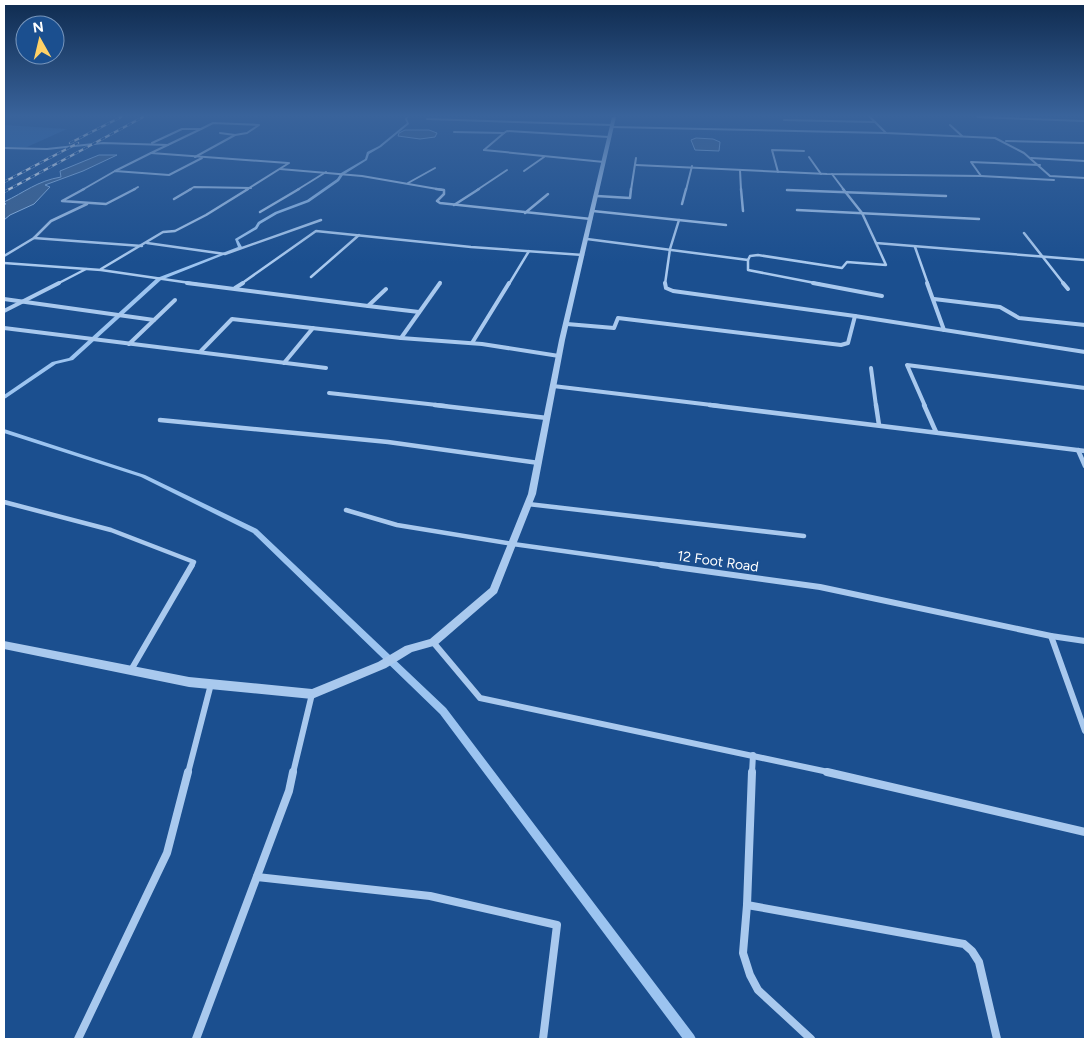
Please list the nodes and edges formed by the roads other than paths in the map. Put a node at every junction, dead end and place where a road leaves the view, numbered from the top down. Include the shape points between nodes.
1 (636, 165) edge
2 (126, 166) edge
3 (186, 166) edge
4 (285, 166) edge
5 (532, 166) edge
6 (603, 166) edge
7 (674, 166) edge
8 (692, 166) junction
9 (776, 166) edge
10 (815, 166) edge
11 (974, 166) edge
12 (1034, 166) edge
13 (1040, 166) joint
14 (435, 168) dead end
15 (280, 169) junction
16 (507, 170) dead end
17 (740, 170) junction
18 (115, 171) junction
19 (326, 172) junction
20 (524, 172) dead end
21 (778, 172) junction
22 (821, 174) junction
23 (832, 174) junction
24 (981, 176) junction
25 (1085, 178) edge
26 (1054, 180) dead end
27 (408, 182) junction
28 (138, 187) dead end
29 (251, 188) junction
30 (787, 190) dead end
31 (845, 192) junction
32 (548, 194) dead end
33 (596, 196) junction
34 (946, 196) dead end
35 (174, 199) dead end
36 (90, 202) junction
37 (682, 204) dead end
38 (454, 205) junction
39 (797, 210) dead end
40 (743, 211) dead end
41 (260, 212) dead end
42 (525, 213) junction
43 (862, 213) junction
44 (592, 215) junction
45 (321, 220) dead end
46 (679, 220) junction
47 (979, 220) dead end
48 (726, 225) dead end
49 (1024, 233) dead end
50 (359, 235) junction
51 (34, 238) junction
52 (587, 239) junction
53 (147, 243) junction
54 (876, 243) junction
55 (142, 246) junction
56 (915, 247) junction
57 (670, 249) junction
58 (529, 251) junction
59 (583, 255) junction
60 (4, 256) edge
61 (1046, 258) junction
62 (748, 260) junction
63 (1085, 260) edge
64 (4, 263) edge
65 (87, 268) junction
66 (101, 270) junction
67 (311, 277) dead end
68 (440, 282) dead end
69 (234, 288) junction
70 (386, 289) dead end
71 (1068, 289) dead end
72 (882, 296) dead end
73 (934, 298) junction
74 (4, 299) edge
75 (176, 300) dead end
76 (21, 302) junction
77 (368, 306) junction
78 (4, 311) edge
79 (419, 312) junction
80 (855, 316) junction
81 (154, 320) junction
82 (567, 324) junction
83 (1085, 325) edge
84 (4, 328) edge
85 (313, 328) junction
86 (944, 330) junction
87 (401, 338) junction
88 (472, 343) junction
89 (129, 344) junction
90 (200, 352) junction
91 (1085, 352) edge
92 (559, 356) junction
93 (284, 363) junction
94 (326, 368) dead end
95 (871, 368) dead end
96 (553, 386) junction
97 (1085, 388) edge
98 (329, 393) dead end
99 (548, 418) junction
100 (160, 420) dead end
101 (879, 424) junction
102 (936, 432) junction
103 (1078, 450) junction
104 (1085, 451) edge
105 (538, 463) junction
106 (1085, 466) edge
107 (4, 502) edge
108 (528, 504) junction
109 (346, 510) dead end
110 (804, 536) dead end
111 (513, 544) junction
112 (1051, 636) junction
113 (1085, 641) edge
114 (433, 642) junction
115 (4, 645) edge
116 (130, 671) junction
117 (211, 684) junction
118 (312, 694) junction
119 (1085, 731) edge
120 (753, 754) junction
121 (1085, 832) edge
122 (257, 877) junction
123 (747, 905) junction
124 (78, 1039) edge
125 (196, 1039) edge
126 (543, 1039) edge
127 (811, 1039) edge
128 (997, 1039) edge

1 - 33 street via 630,198
2 - 18 street
3 - 18 street via 169,174
4 - 15 street
5 - 20 street
6 - 33 street
7 - 8 street
8 - 17 street
8 - 37 street
9 - 21 street
10 - 22 street
11 - 24 street
12 - 13 street
13 - 25 street via 1050,176
14 - 27 street
15 - 19 street
15 - 29 street
16 - 38 street
17 - 21 street
17 - 40 street
18 - 36 street via 62,201
19 - 27 street
19 - 41 street
21 - 22 street
22 - 23 street
23 - 24 street
23 - 31 street
24 - 26 street
27 - 38 street via 444,190 437,202
28 - 36 street via 106,204
29 - 35 street via 194,187
29 - 53 street via 206,215 175,231 163,232
30 - 31 street
31 - 34 street
31 - 43 street
32 - 42 street
33 - 44 street
36 - 51 street via 51,221
38 - 42 street
39 - 43 street
42 - 44 street
43 - 47 street
43 - 54 street
44 - 46 street
44 - 52 street
45 - 53 street via 225,254
46 - 48 street
46 - 57 street
49 - 61 street
50 - 58 street
50 - 67 street
50 - 69 street via 316,231
51 - 55 street
51 - 60 street
52 - 57 street
52 - 59 street
53 - 55 street
54 - 56 street
54 - 62 street via 885,266 846,262 844,268 840,268 758,255 750,256
55 - 66 street
56 - 61 street
56 - 73 street
57 - 62 street
57 - 80 street via 665,284 673,291
58 - 59 street
58 - 88 street
59 - 82 street
61 - 63 street
61 - 71 street
62 - 72 street via 748,270
64 - 65 street
65 - 66 street
65 - 76 street
66 - 69 street
68 - 79 street
69 - 77 street
70 - 77 street
73 - 83 street via 1000,307 1019,318
73 - 86 street
74 - 76 street
75 - 81 street
76 - 78 street
76 - 81 street
77 - 79 street
79 - 87 street
80 - 82 street via 848,343 841,345 618,318 614,328
80 - 86 street
81 - 89 street
82 - 92 street
84 - 89 street
85 - 87 street
85 - 90 street via 232,319
85 - 93 street
86 - 91 street
87 - 88 street
88 - 92 street
89 - 90 street
90 - 93 street
92 - 96 street
93 - 94 street
95 - 101 street
96 - 99 street
96 - 101 street
97 - 102 street via 907,365
98 - 99 street
99 - 105 street
100 - 105 street via 388,442
101 - 102 street
102 - 103 street
103 - 104 street
103 - 106 street
105 - 108 street
107 - 116 street via 111,530 194,562
108 - 110 street
108 - 111 street
109 - 111 street, 12 Foot Road via 397,525
111 - 112 street, 12 Foot Road via 820,587
111 - 114 street via 494,590
112 - 113 street, 12 Foot Road
112 - 119 street
114 - 118 street via 409,649 382,665
114 - 120 street via 480,698
115 - 116 street
116 - 117 street
117 - 118 street
117 - 124 street via 167,853
118 - 122 street via 289,791
120 - 121 street
120 - 123 street
122 - 125 street
122 - 126 street via 430,896 557,925
123 - 127 street via 743,953 750,975 758,990
123 - 128 street via 964,944 979,962

